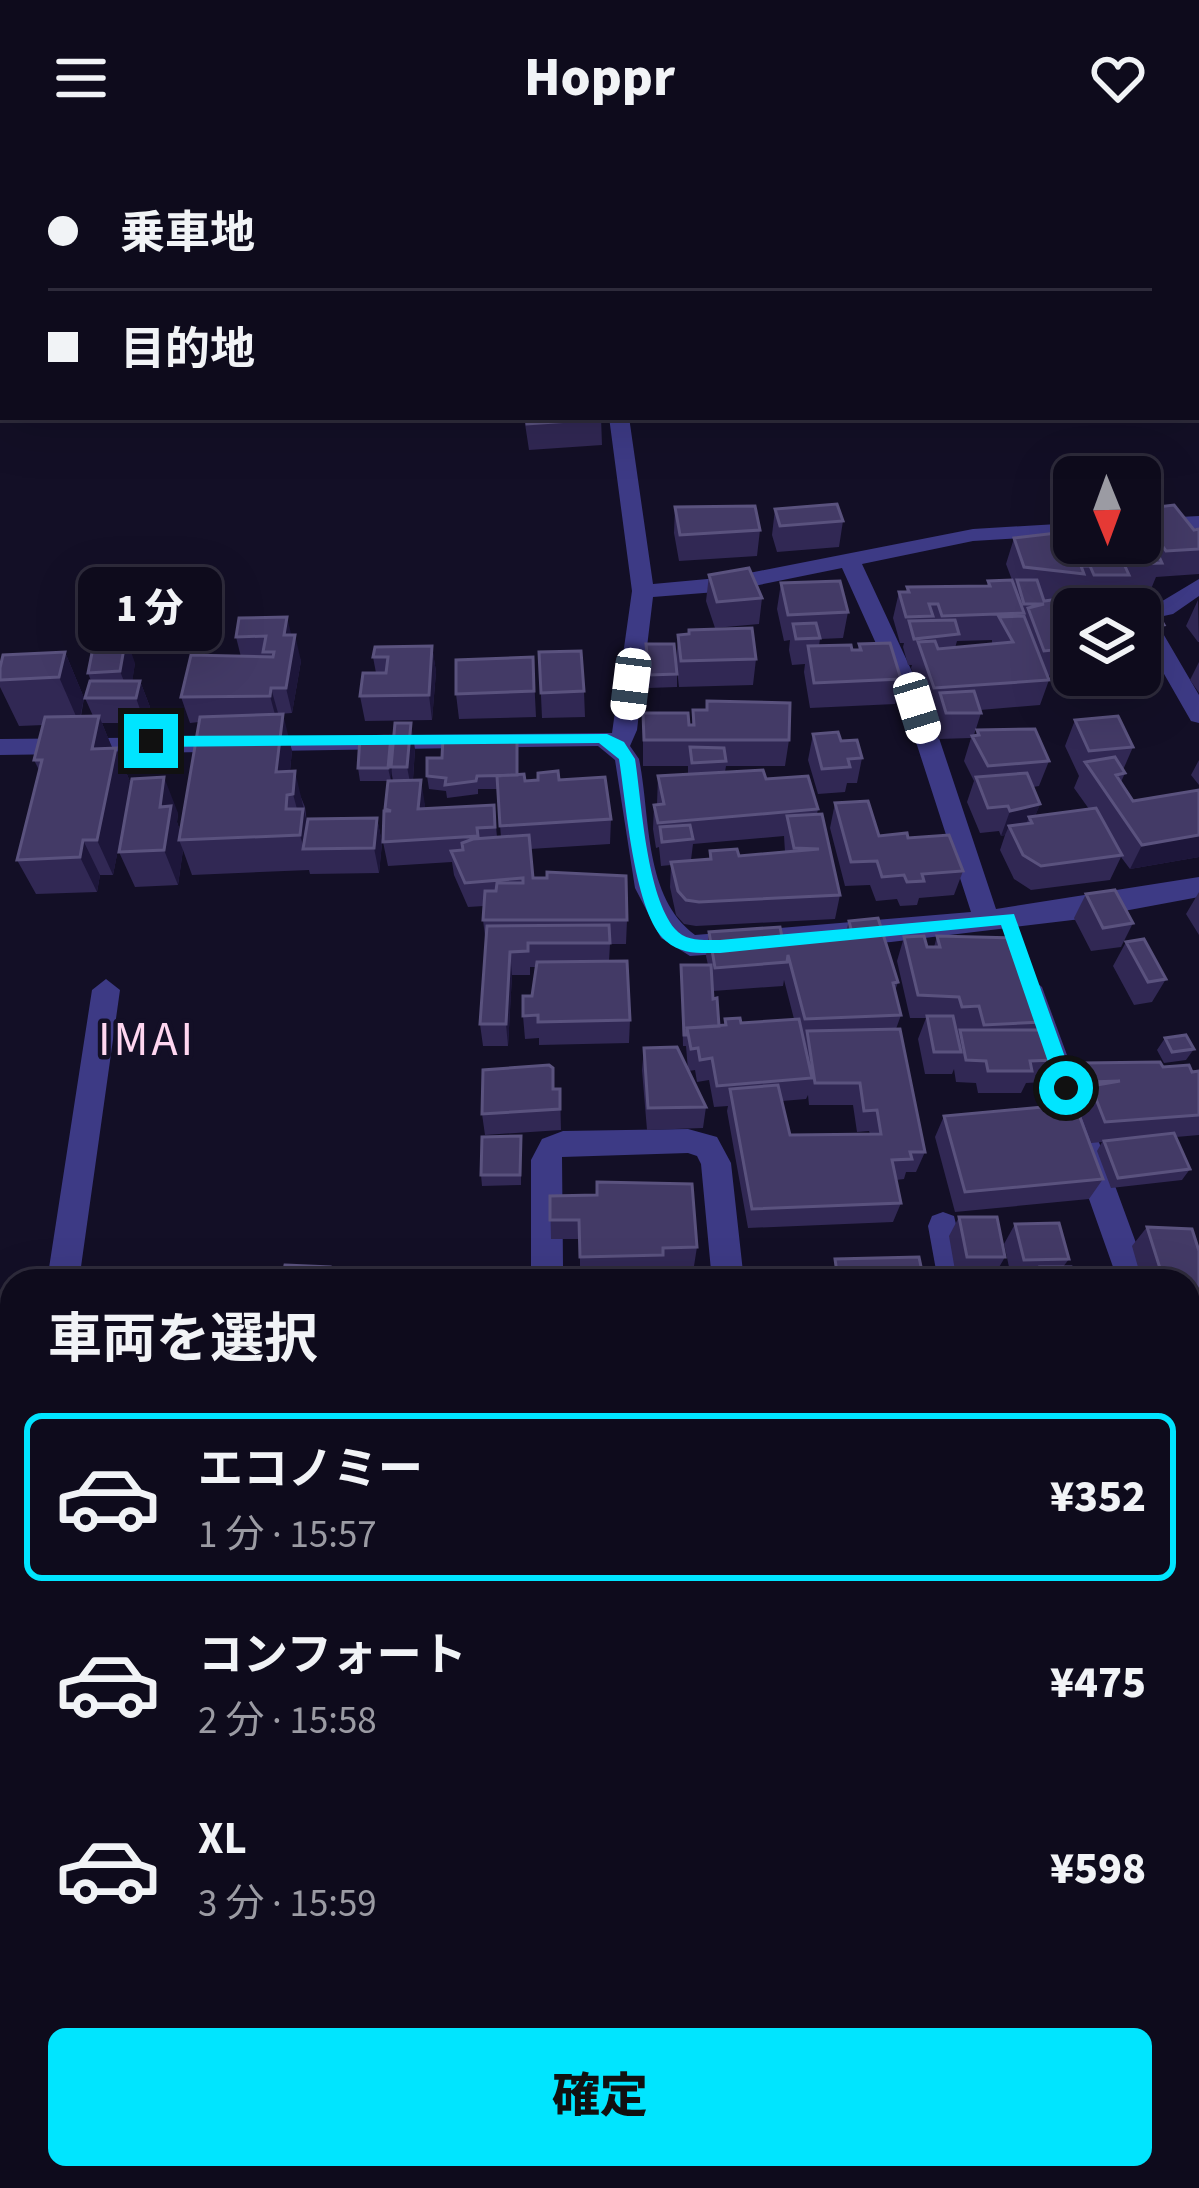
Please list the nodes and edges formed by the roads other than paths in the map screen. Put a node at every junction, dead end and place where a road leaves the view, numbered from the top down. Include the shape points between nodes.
1 (619, 420) edge
2 (1199, 521) edge
3 (1161, 524) edge
4 (1053, 530) edge
5 (849, 559) junction
6 (1199, 586) edge
7 (643, 592) junction
8 (1199, 715) edge
9 (618, 746) junction
10 (0, 747) edge
11 (1199, 887) edge
12 (1007, 933) junction
13 (106, 990) dead end
14 (943, 1226) dead end
15 (547, 1267) dead end
16 (65, 1269) edge
17 (727, 1269) edge
18 (951, 1269) edge
19 (1130, 1269) edge

1 - 7 street
2 - 3 street
4 - 5 street via 974,535
5 - 7 street
5 - 12 street
6 - 8 street via 1165,609 1140,613
7 - 9 street
9 - 10 street via 567,736
9 - 12 street via 633,782 649,893 669,935 689,946
11 - 12 street
12 - 19 street
13 - 16 street
14 - 18 street
15 - 17 street via 552,1148 688,1141 707,1146 716,1162

